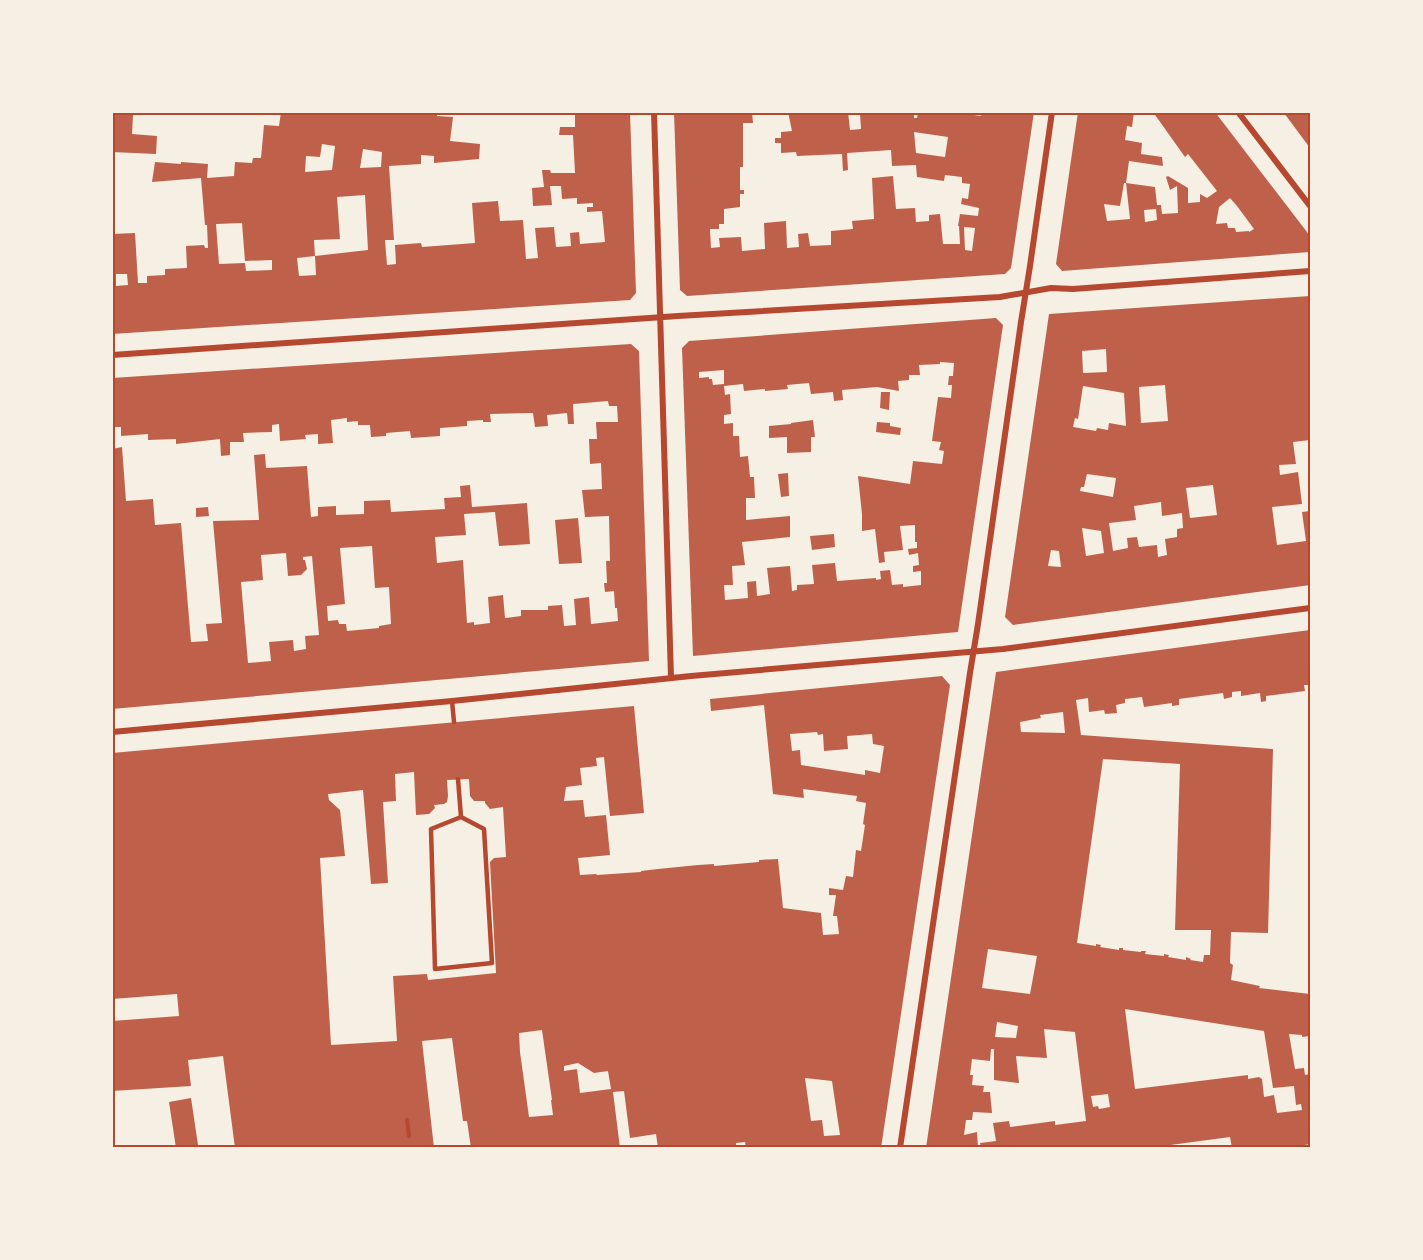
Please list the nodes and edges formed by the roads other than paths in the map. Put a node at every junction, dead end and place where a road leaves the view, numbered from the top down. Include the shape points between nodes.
1 (654, 112) edge
2 (1052, 112) edge
3 (1238, 112) edge
4 (1311, 206) edge
5 (1311, 270) edge
6 (1025, 292) junction
7 (660, 317) junction
8 (112, 355) edge
9 (1311, 608) edge
10 (974, 651) junction
11 (671, 678) junction
12 (452, 701) junction
13 (454, 722) dead end
14 (112, 732) edge
15 (458, 780) dead end
16 (460, 817) junction
17 (900, 1148) edge

1 - 7 street
2 - 6 street
3 - 4 street
5 - 6 street
6 - 7 street via 1000,297
6 - 10 street
7 - 8 street
7 - 11 street
9 - 10 street
10 - 11 street
10 - 17 street
11 - 12 street
12 - 13 lane
12 - 14 street
15 - 16 lane
16 - 16 lane via 431,829 435,969 492,963 484,829

